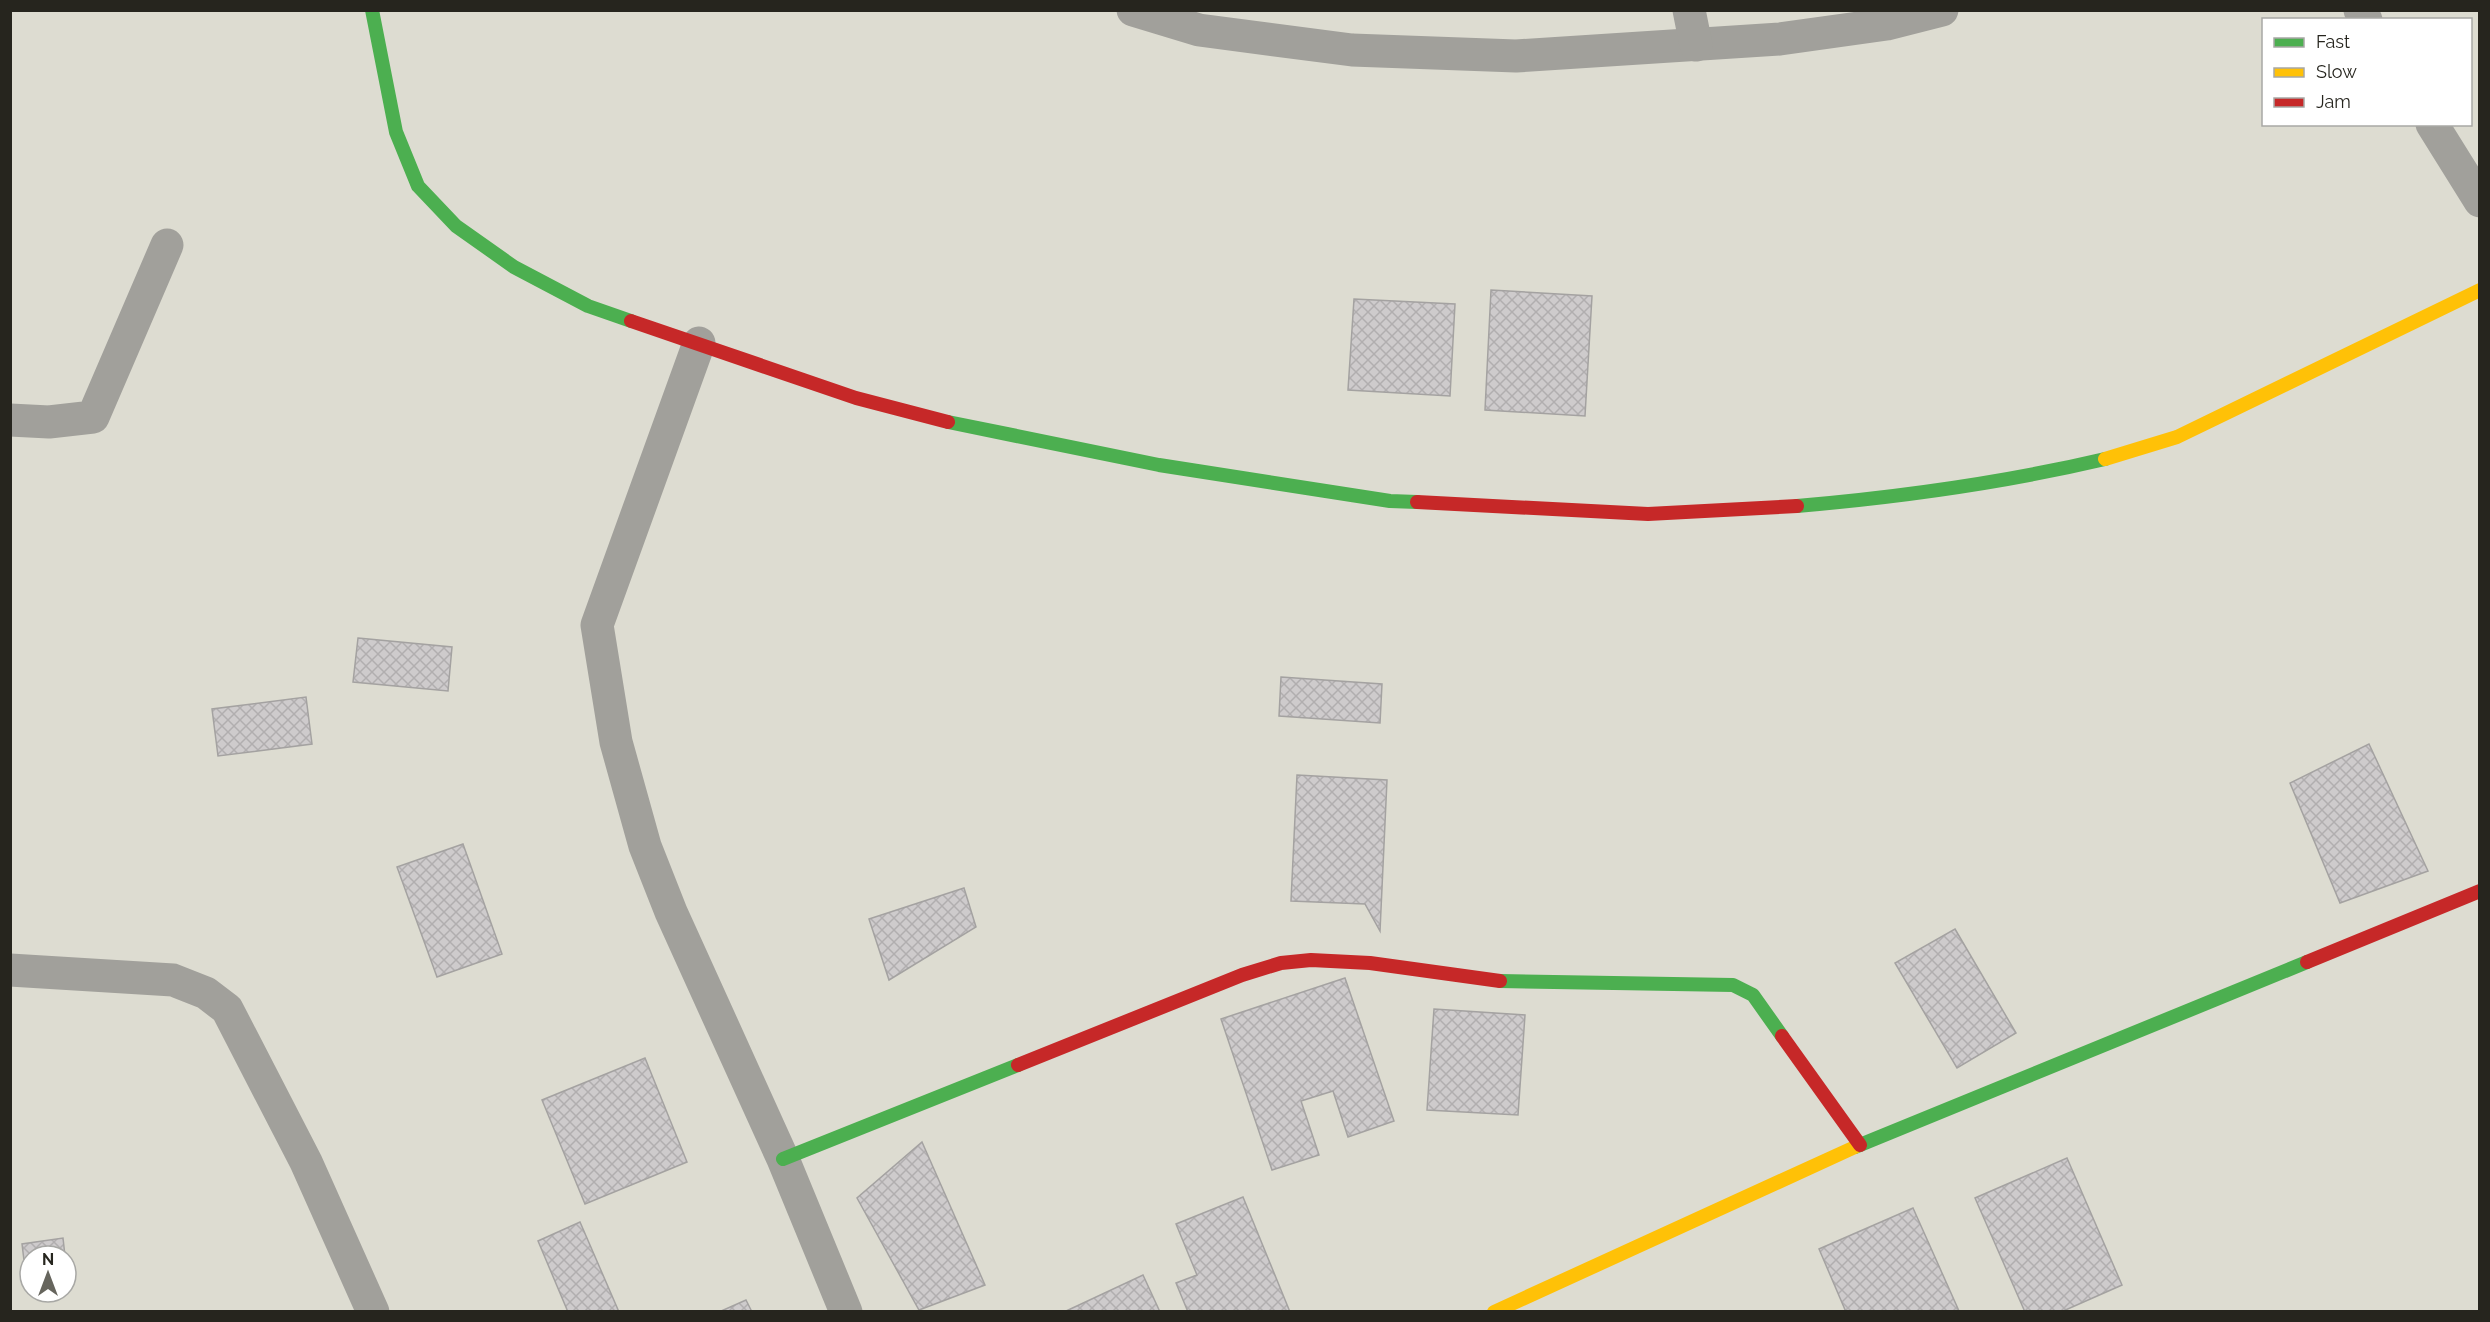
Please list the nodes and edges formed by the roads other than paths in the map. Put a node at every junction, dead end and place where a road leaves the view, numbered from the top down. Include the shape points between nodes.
1 (372, 10) edge
2 (1133, 10) edge
3 (1689, 10) edge
4 (1942, 10) edge
5 (1695, 45) junction
6 (2433, 126) edge
7 (2480, 201) edge
8 (167, 245) dead end
9 (2480, 290) edge
10 (699, 343) junction
11 (10, 420) edge
12 (2480, 891) edge
13 (10, 970) edge
14 (1860, 1144) junction
15 (783, 1159) junction
16 (373, 1311) edge
17 (846, 1311) edge
18 (1494, 1311) edge

1 - 10 street via 396,132 418,186 456,226 514,267 588,306
2 - 5 street via 1199,30 1352,50 1516,56
3 - 5 street
4 - 5 street via 1887,24 1780,39
6 - 7 street
8 - 11 street via 93,417 49,422
9 - 10 street via 2177,437 2112,457 1945,489 1783,507 1648,514 1390,501 1159,465 925,417 856,398
10 - 15 street via 597,625 616,741 645,846
12 - 14 street
13 - 16 street via 173,980 206,993 226,1009 306,1162
14 - 15 street via 1753,995 1733,985 1524,983 1473,980 1350,962 1304,962 1279,964 1242,975
14 - 18 street
15 - 17 street

